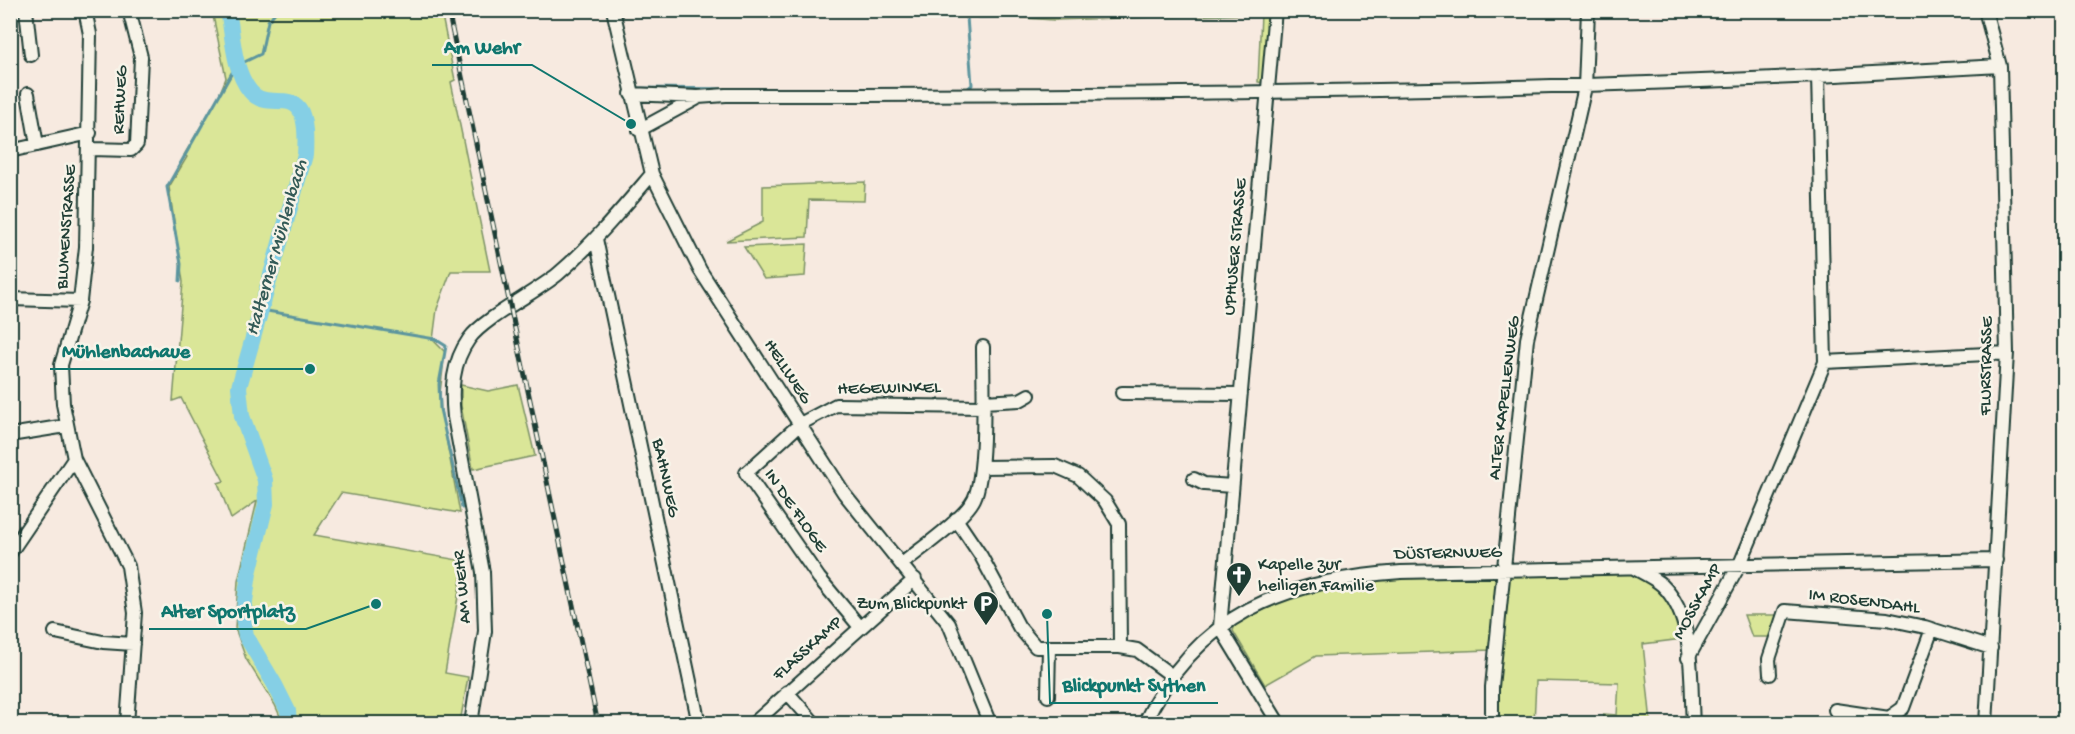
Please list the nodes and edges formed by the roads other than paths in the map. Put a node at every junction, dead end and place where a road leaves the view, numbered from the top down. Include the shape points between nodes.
1 (26, 10) edge
2 (85, 10) edge
3 (129, 10) edge
4 (613, 10) edge
5 (1275, 10) edge
6 (1588, 10) edge
7 (1984, 10) edge
8 (31, 55) dead end
9 (2000, 66) junction
10 (1818, 76) junction
11 (1585, 87) junction
12 (1268, 90) junction
13 (28, 93) dead end
14 (632, 94) junction
15 (698, 97) junction
16 (639, 130) junction
17 (90, 133) junction
18 (37, 146) junction
19 (90, 150) junction
20 (10, 151) edge
21 (652, 174) junction
22 (596, 239) junction
23 (10, 299) edge
24 (80, 301) junction
25 (983, 347) dead end
26 (2007, 353) junction
27 (1825, 362) junction
28 (1122, 393) dead end
29 (1241, 394) junction
30 (1029, 395) dead end
31 (983, 405) junction
32 (800, 424) junction
33 (66, 426) junction
34 (10, 435) edge
35 (74, 459) junction
36 (981, 467) junction
37 (1194, 479) dead end
38 (1232, 486) junction
39 (956, 519) junction
40 (10, 553) edge
41 (1996, 560) junction
42 (902, 564) junction
43 (1740, 564) junction
44 (1632, 567) junction
45 (1504, 571) junction
46 (915, 579) junction
47 (860, 627) junction
48 (1220, 627) junction
49 (1932, 629) junction
50 (55, 632) dead end
51 (133, 644) junction
52 (1049, 647) junction
53 (1120, 647) junction
54 (1991, 648) junction
55 (1688, 658) junction
56 (1770, 674) dead end
57 (1171, 675) junction
58 (787, 692) junction
59 (1048, 696) dead end
60 (1835, 710) dead end
61 (127, 723) edge
62 (471, 723) edge
63 (699, 723) edge
64 (753, 723) edge
65 (815, 723) edge
66 (990, 723) edge
67 (1144, 723) edge
68 (1279, 723) edge
69 (1492, 723) edge
70 (1693, 723) edge
71 (1986, 723) edge

1 - 8 street
2 - 17 street, BLUMENSTRASSE via 90,34
3 - 19 street, REHWEG via 141,57 137,144 130,150
4 - 14 street, HELLWEG
5 - 12 street, UPHUSER STRASSE
6 - 11 street, ALTER KAPELLENWEG
7 - 9 street, FLURSTRASSE
9 - 10 street
9 - 26 street, FLURSTRASSE
10 - 11 street
10 - 27 street
11 - 12 street
11 - 45 street, ALTER KAPELLENWEG via 1527,339
12 - 15 street
12 - 29 street, UPHUSER STRASSE
13 - 18 street
14 - 15 street
14 - 16 street, HELLWEG
15 - 16 street
16 - 21 street, HELLWEG
17 - 18 street
17 - 19 street, BLUMENSTRASSE
18 - 20 street
19 - 24 street, BLUMENSTRASSE
21 - 22 street, AM WEHR
21 - 32 street, HELLWEG via 700,270
22 - 62 street, AM WEHR via 556,275 480,327 469,339 455,368 453,417 483,572 485,631
22 - 63 street, BAHNWEG
23 - 24 street
24 - 33 street, BLUMENSTRASSE via 62,365
25 - 31 street
26 - 27 street
26 - 41 street, FLURSTRASSE
27 - 43 street, MOSSKAMP
28 - 29 street
29 - 38 street, UPHUSER STRASSE
30 - 31 street, HEGEWINKEL
31 - 32 street, HEGEWINKEL via 836,405
31 - 36 street
32 - 42 street, HELLWEG via 844,493
32 - 47 street, IN DE FLOGE via 746,473 819,578
33 - 34 street
33 - 35 street, BLUMENSTRASSE
35 - 40 street
35 - 51 street, BLUMENSTRASSE via 128,566 135,613
36 - 39 street via 974,499
36 - 53 street via 1055,466 1078,476 1105,501 1119,524
37 - 38 street via 1204,484
38 - 48 street, UPHUSER STRASSE
39 - 42 street
39 - 52 street via 1019,627 1036,647
41 - 43 street, DÜSTERNWEG
41 - 54 street, FLURSTRASSE
42 - 46 street, HELLWEG
43 - 44 street, DÜSTERNWEG
43 - 55 street, MOSSKAMP
44 - 45 street, DÜSTERNWEG
44 - 55 street, MOSSKAMP via 1662,585 1671,599 1682,619
45 - 48 street, DÜSTERNWEG via 1401,572 1324,580 1274,596
45 - 69 street, ALTER KAPELLENWEG
46 - 47 street, FLASSKAMP
46 - 66 street, HELLWEG via 949,624
47 - 58 street, FLASSKAMP
48 - 57 street, DÜSTERNWEG
48 - 68 street
49 - 54 street, IM ROSENDAHL
49 - 56 street, IM ROSENDAHL via 1873,618 1785,611 1769,659
49 - 60 street, IM ROSENDAHL via 1903,708 1889,718
50 - 51 street
51 - 61 street, BLUMENSTRASSE
52 - 53 street
52 - 59 street
53 - 57 street via 1137,650
54 - 71 street, FLURSTRASSE
55 - 70 street, MOSSKAMP
57 - 67 street, DÜSTERNWEG
58 - 64 street, FLASSKAMP
58 - 65 street

